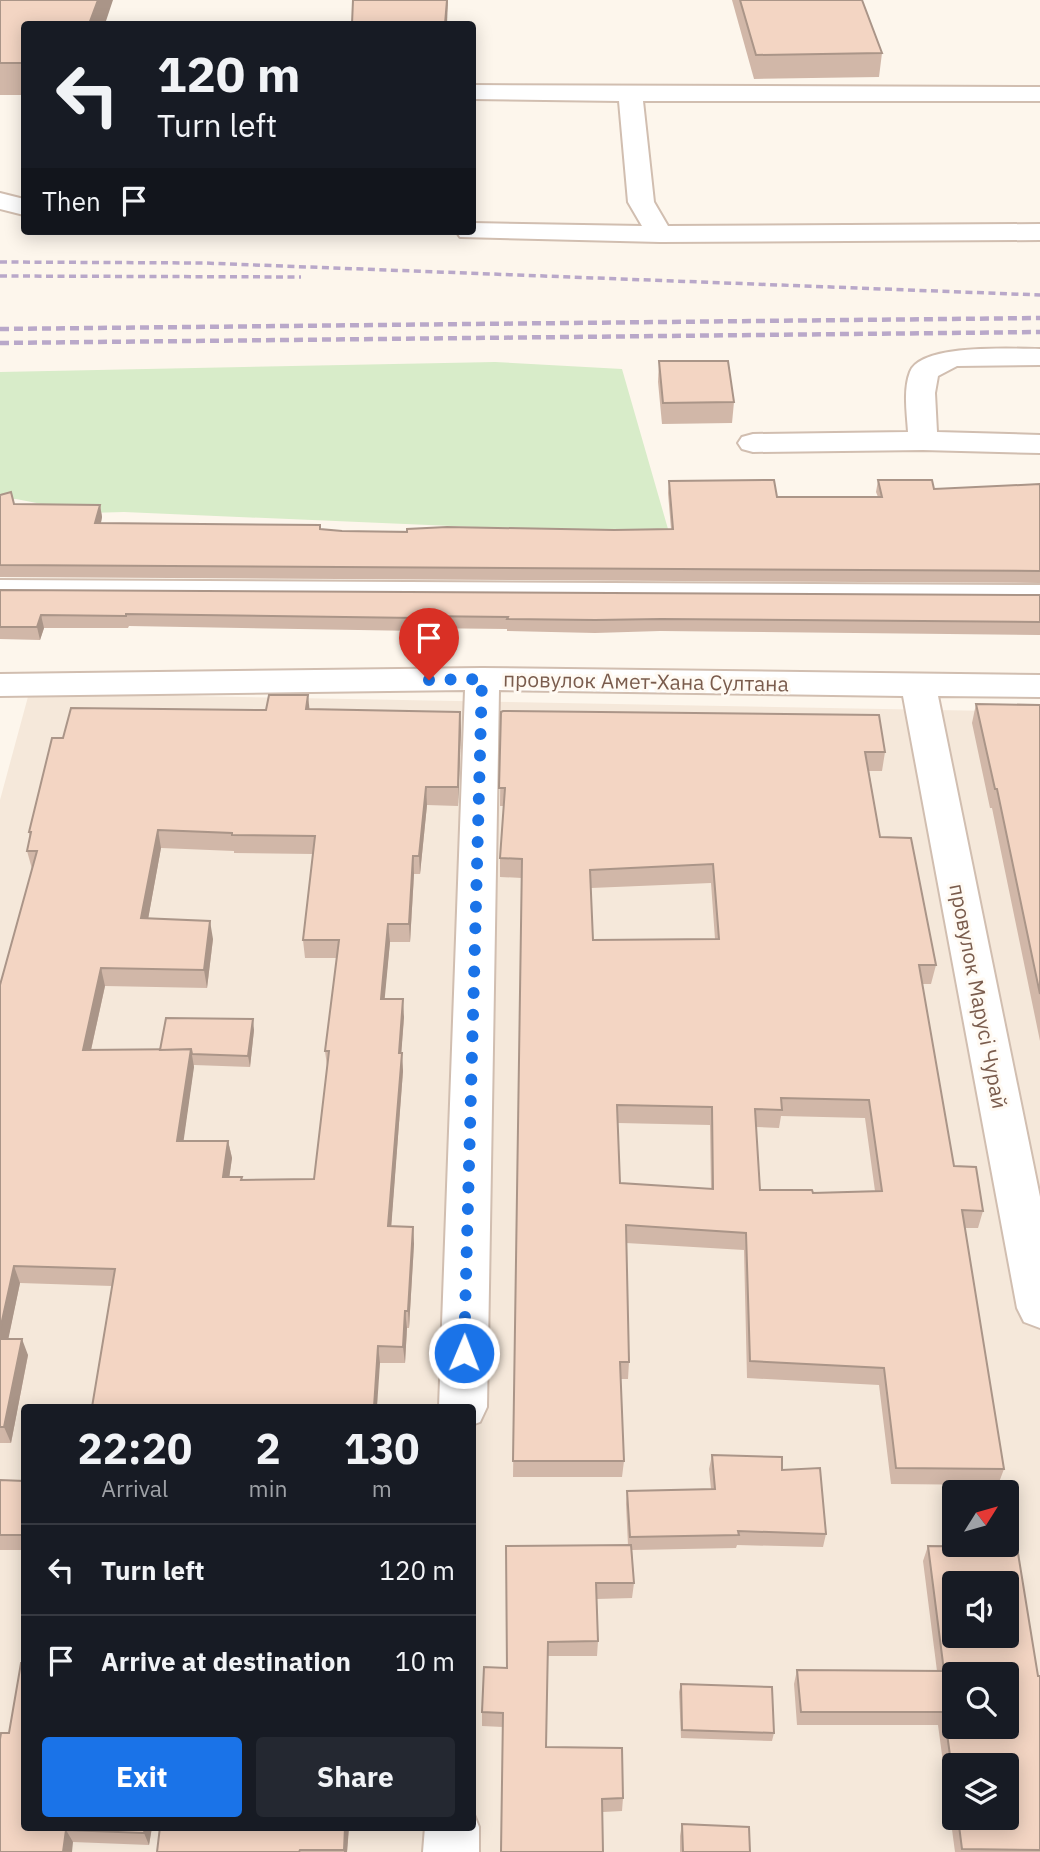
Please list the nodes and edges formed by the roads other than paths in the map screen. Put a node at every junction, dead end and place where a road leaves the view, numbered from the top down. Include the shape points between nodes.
1 (476, 92) edge
2 (630, 94) junction
3 (1040, 94) edge
4 (0, 201) edge
5 (21, 206) edge
6 (476, 231) edge
7 (1040, 232) edge
8 (660, 234) junction
9 (1040, 357) edge
10 (923, 441) junction
11 (753, 443) dead end
12 (1040, 444) edge
13 (0, 590) edge
14 (1040, 595) edge
15 (482, 679) junction
16 (918, 684) junction
17 (0, 685) edge
18 (1040, 686) edge
19 (1040, 1308) edge
20 (463, 1404) edge
21 (452, 1831) edge
22 (451, 1852) edge

1 - 2 street
2 - 3 street
2 - 8 street via 641,202
4 - 5 street
6 - 8 street
7 - 8 street
9 - 10 street via 953,358 924,372
10 - 11 street
10 - 12 street
13 - 14 street
15 - 16 street, провулок Амет-Хана Султана
15 - 17 street, провулок Амет-Хана Султана
15 - 20 street
16 - 18 street, провулок Амет-Хана Султана
16 - 19 street, провулок Марусі Чурай
21 - 22 street

